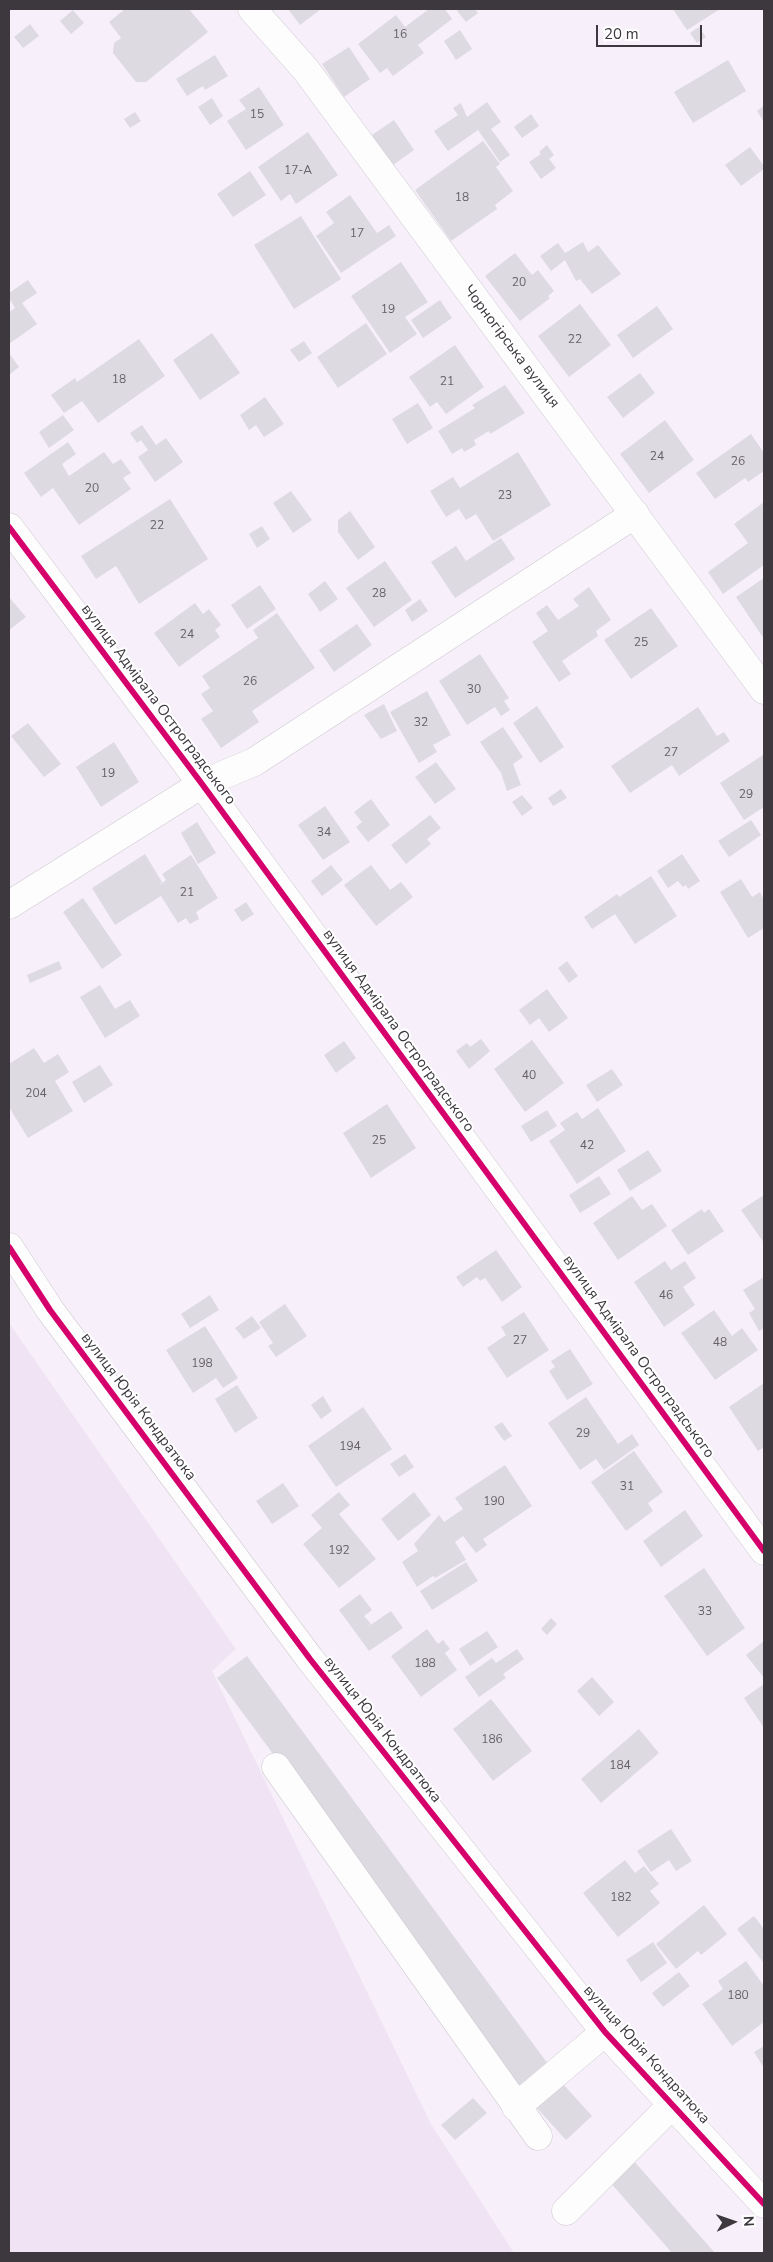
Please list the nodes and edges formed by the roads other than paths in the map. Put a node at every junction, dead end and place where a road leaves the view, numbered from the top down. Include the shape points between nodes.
1 (252, 9) edge
2 (635, 514) junction
3 (9, 527) edge
4 (764, 688) edge
5 (202, 784) junction
6 (9, 904) edge
7 (9, 1247) edge
8 (764, 1551) edge
9 (276, 1767) dead end
10 (604, 2032) junction
11 (672, 2105) junction
12 (516, 2107) junction
13 (538, 2136) dead end
14 (764, 2204) edge
15 (566, 2211) dead end

1 - 2 street, Чорногірська вулиця via 306,70
2 - 4 street, Чорногірська вулиця
2 - 5 street via 254,762
3 - 5 street, вулиця Адмірала Остроградського
5 - 6 street
5 - 8 street, вулиця Адмірала Остроградського
7 - 10 street, вулиця Юрія Кондратюка via 50,1310 310,1658
9 - 12 street
10 - 11 street, вулиця Юрія Кондратюка
10 - 12 street
11 - 14 street, вулиця Юрія Кондратюка
11 - 15 street
12 - 13 street

